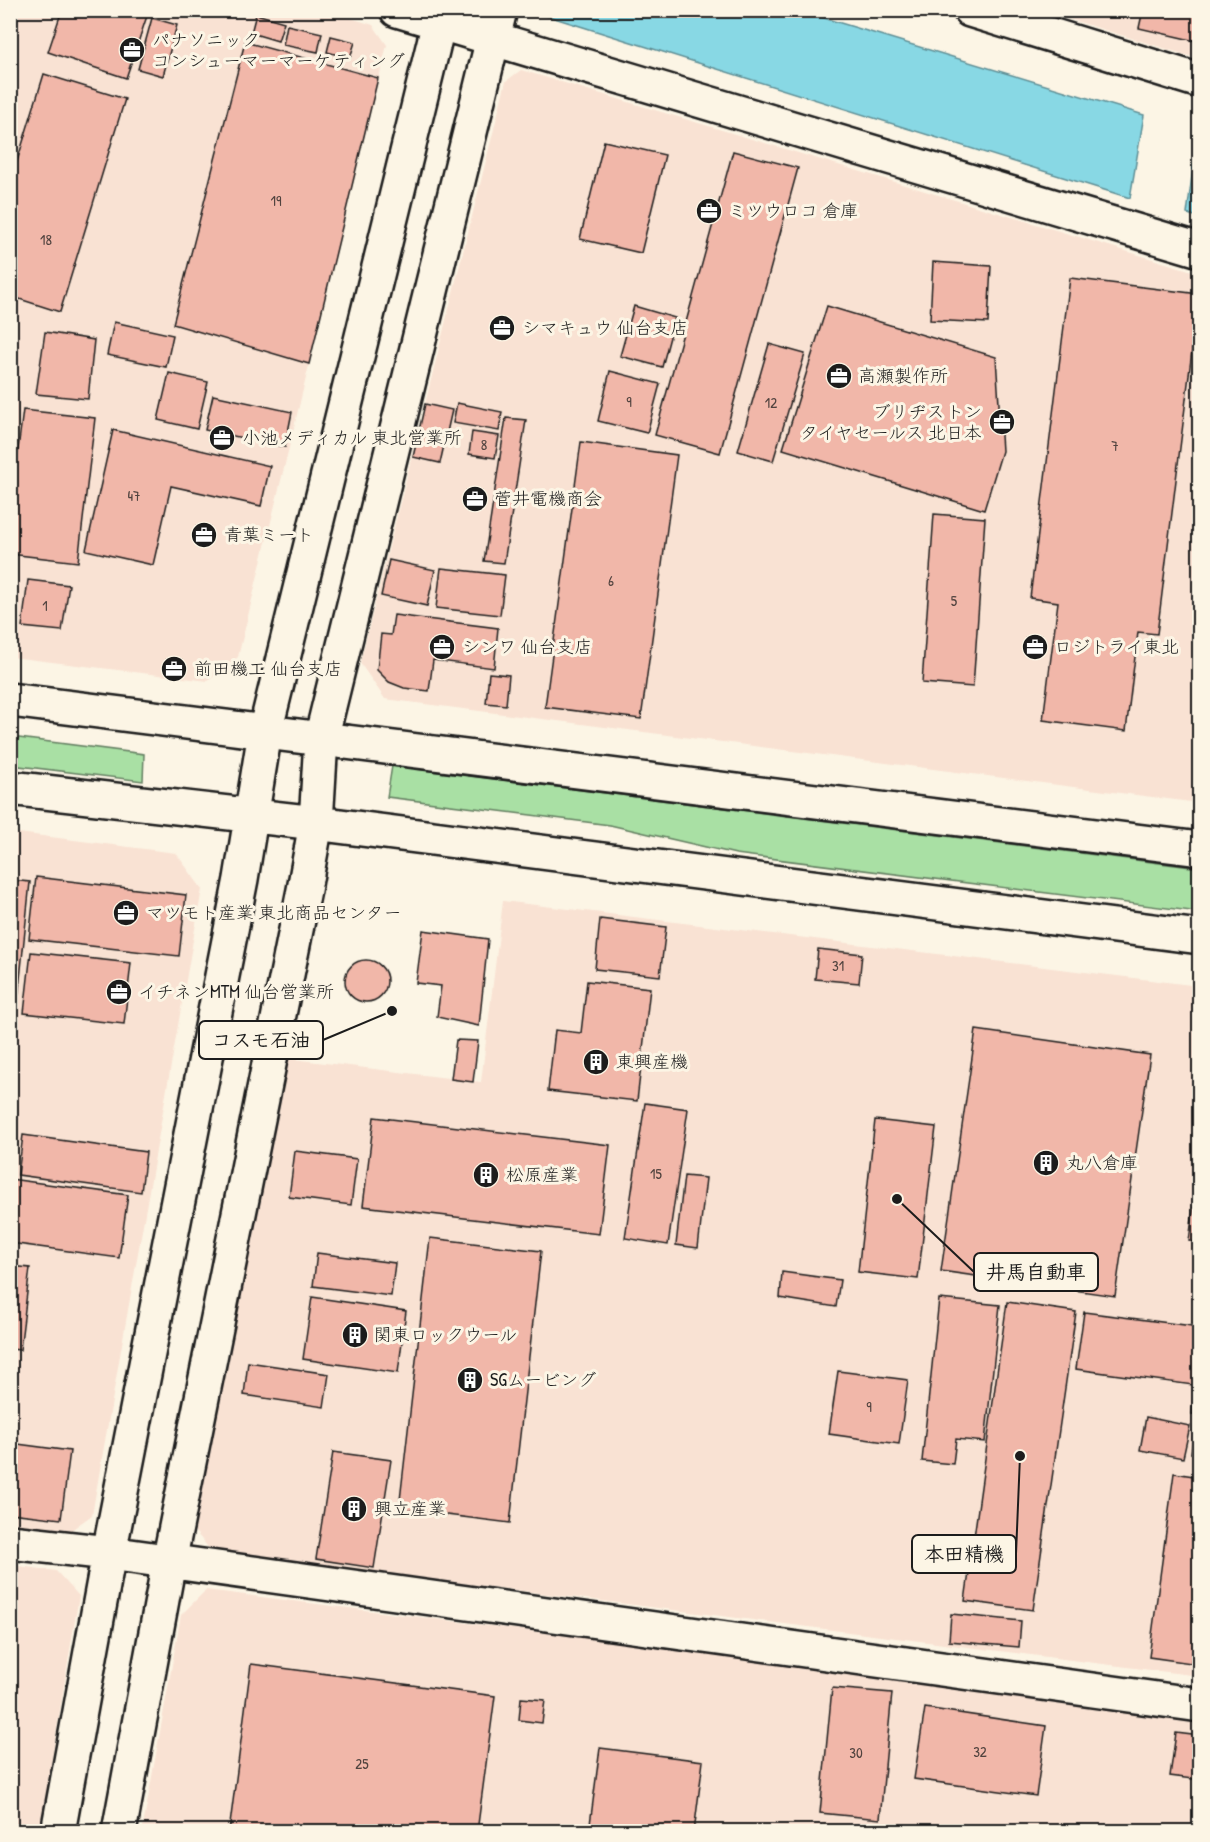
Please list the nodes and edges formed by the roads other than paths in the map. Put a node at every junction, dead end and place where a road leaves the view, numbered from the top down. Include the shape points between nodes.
1 (397, 10) edge
2 (970, 10) edge
3 (441, 17) edge
4 (497, 24) edge
5 (1200, 81) edge
6 (1200, 250) edge
7 (10, 700) edge
8 (265, 732) junction
9 (321, 739) junction
10 (10, 788) edge
11 (252, 816) junction
12 (315, 823) junction
13 (1200, 849) edge
14 (1200, 937) edge
15 (10, 1542) edge
16 (109, 1553) junction
17 (169, 1562) junction
18 (1200, 1705) edge
19 (58, 1832) edge
20 (118, 1832) edge

1 - 3 street
2 - 5 street
3 - 4 street
3 - 8 street
4 - 6 street
4 - 9 street
7 - 8 street
8 - 9 street
8 - 11 street
9 - 12 street
9 - 13 street
10 - 11 street
11 - 12 street
11 - 16 street
12 - 14 street
12 - 17 street
15 - 16 street
16 - 17 street
16 - 19 street
17 - 18 street
17 - 20 street

